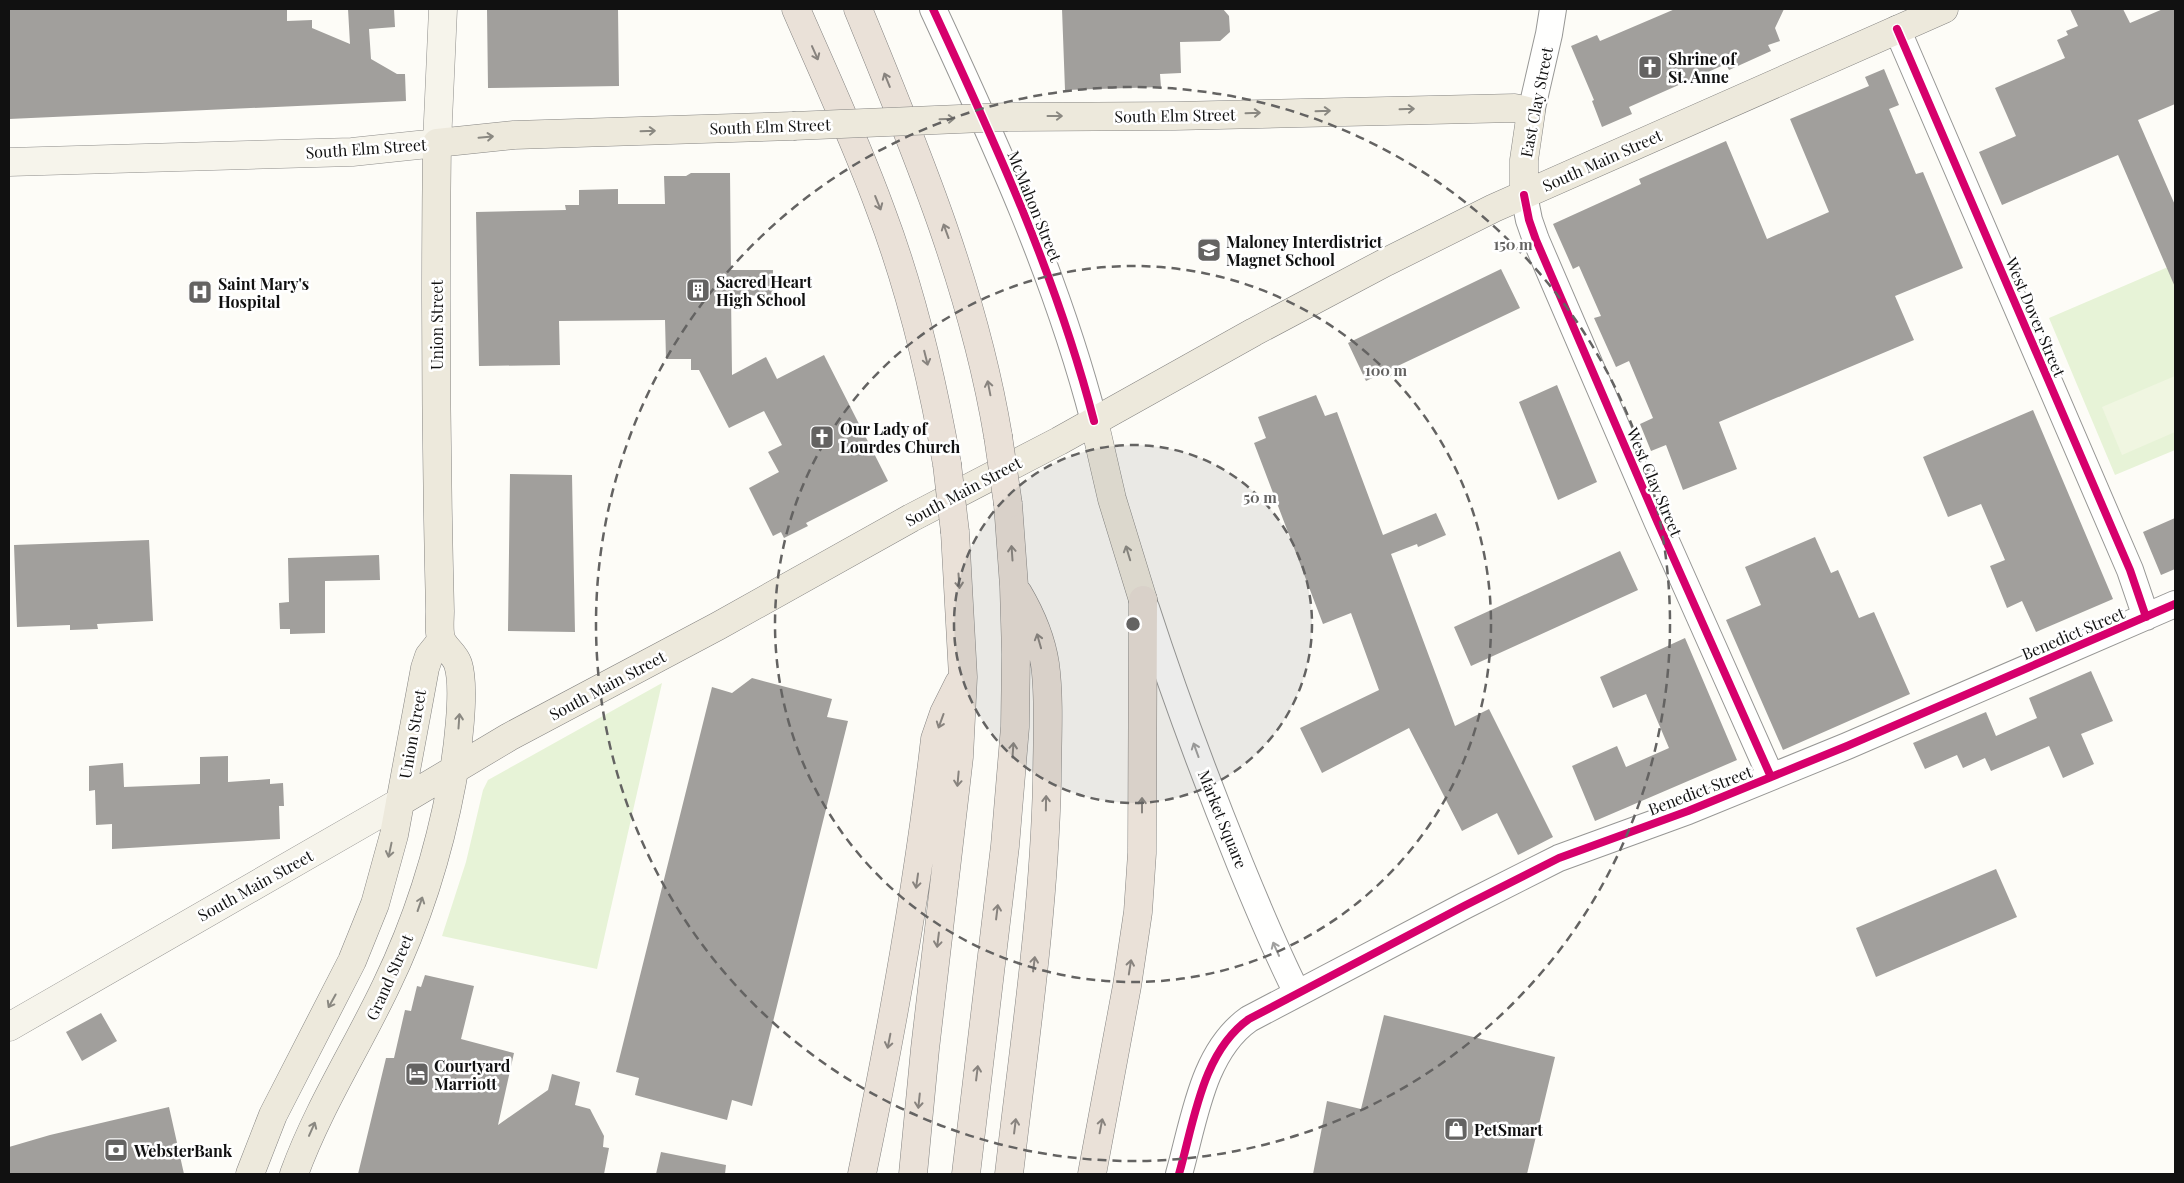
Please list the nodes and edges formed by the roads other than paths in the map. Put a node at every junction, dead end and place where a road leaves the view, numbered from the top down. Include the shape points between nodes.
1 (443, 9) edge
2 (796, 9) edge
3 (858, 9) edge
4 (933, 9) edge
5 (1553, 9) edge
6 (1938, 10) edge
7 (1897, 29) junction
8 (1532, 112) junction
9 (437, 143) junction
10 (9, 162) edge
11 (1524, 195) junction
12 (1094, 421) junction
13 (1014, 586) junction
14 (1143, 600) junction
15 (2175, 604) edge
16 (2146, 617) junction
17 (441, 641) junction
18 (962, 677) junction
19 (454, 769) junction
20 (1771, 777) junction
21 (400, 802) junction
22 (1297, 993) junction
23 (9, 1027) edge
24 (250, 1174) edge
25 (294, 1174) edge
26 (862, 1174) edge
27 (913, 1174) edge
28 (966, 1174) edge
29 (1009, 1174) edge
30 (1092, 1174) edge
31 (1180, 1174) edge

1 - 9 main road, Union Street
2 -> 18 highway, bridge via 867,175 898,258 927,361 956,532
13 -> 3 highway, bridge via 1008,504 983,356 959,271 930,188
4 - 12 street, McMahon Street via 1032,231 1066,326
5 - 8 street, East Clay Street
6 - 7 main road, South Main Street
7 - 11 main road, South Main Street
7 - 16 street, West Dover Street via 2130,570
9 -> 8 main road, South Elm Street, bridge via 514,135 1007,117 1498,107
8 - 11 main road, East Clay Street via 1524,160
9 - 10 main road, South Elm Street via 352,152
9 - 17 main road, Union Street via 436,450
11 - 12 main road, South Main Street via 1368,271
11 - 20 street, West Clay Street via 1540,248
14 -> 12 main road, Market Square via 1112,499
12 - 19 main road, South Main Street
28 -> 13 highway via 1011,780 1016,704
29 -> 13 highway via 1041,899 1047,763 1045,663 1034,624
22 -> 14 street, Market Square via 1274,946 1212,792
30 -> 14 highway via 1128,986 1138,912 1142,853
15 - 16 street, Benedict Street
16 - 20 street, Benedict Street
19 -> 17 main road via 460,673 456,658
17 - 21 main road, Union Street via 429,656 425,668
18 -> 26 highway via 944,712 935,739 913,910
18 -> 27 highway via 957,787 924,1049
19 - 21 main road, South Main Street
25 -> 19 main road, Grand Street via 323,1106 365,1029 404,945 435,851
20 - 22 street, Benedict Street via 1559,858
21 - 23 main road, South Main Street
21 -> 24 main road via 388,863 367,926 349,968 272,1115
22 - 31 street via 1249,1019 1222,1044 1208,1074

